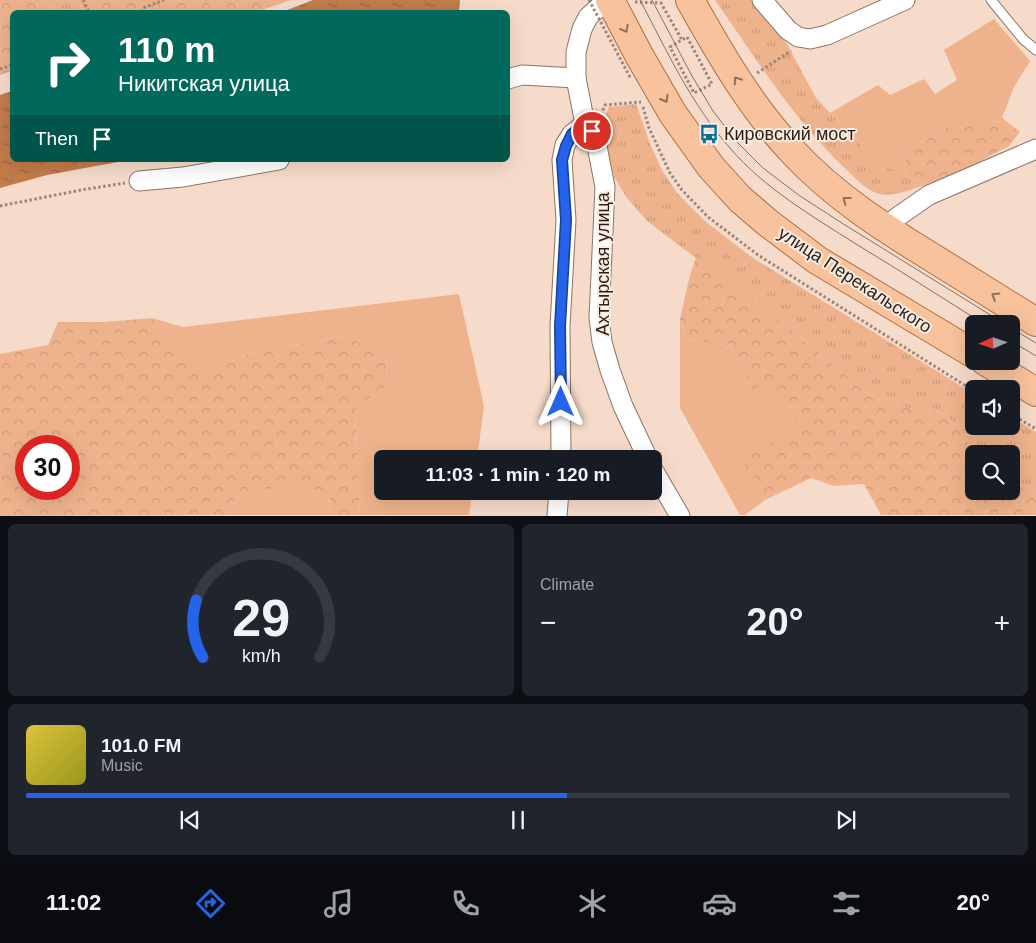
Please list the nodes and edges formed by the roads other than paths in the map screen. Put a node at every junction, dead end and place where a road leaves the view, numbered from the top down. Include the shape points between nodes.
1 (762, 0) edge
2 (906, 0) edge
3 (991, 0) edge
4 (618, 1) edge
5 (696, 10) edge
6 (1036, 50) edge
7 (510, 78) edge
8 (576, 78) junction
9 (592, 124) junction
10 (1036, 149) edge
11 (267, 162) edge
12 (139, 181) road end
13 (885, 229) junction
14 (1036, 322) edge
15 (965, 349) edge
16 (1000, 370) edge
17 (1036, 392) edge
18 (561, 450) edge
19 (644, 450) edge
20 (662, 485) edge
21 (558, 500) edge
22 (557, 516) edge
23 (680, 516) edge

1 - 2 street via 788,30 798,37 810,39 827,35
3 - 6 lane
4 - 8 street, Ахтырская улица via 588,17 576,52
4 -> 15 main road, улица Перекальского via 636,68 674,114 711,167 740,199 818,260
13 -> 5 main road via 841,197 795,155 737,80
7 - 8 street via 522,75
8 - 9 street, Ахтырская улица
9 - 18 street via 572,134 562,160 566,220 560,326
9 - 19 street, Ахтырская улица via 605,187 599,318 602,342 623,406
10 - 13 street via 929,195
11 - 12 street via 183,177
14 -> 13 main road
16 - 17 main road
20 - 23 street
21 - 22 street

